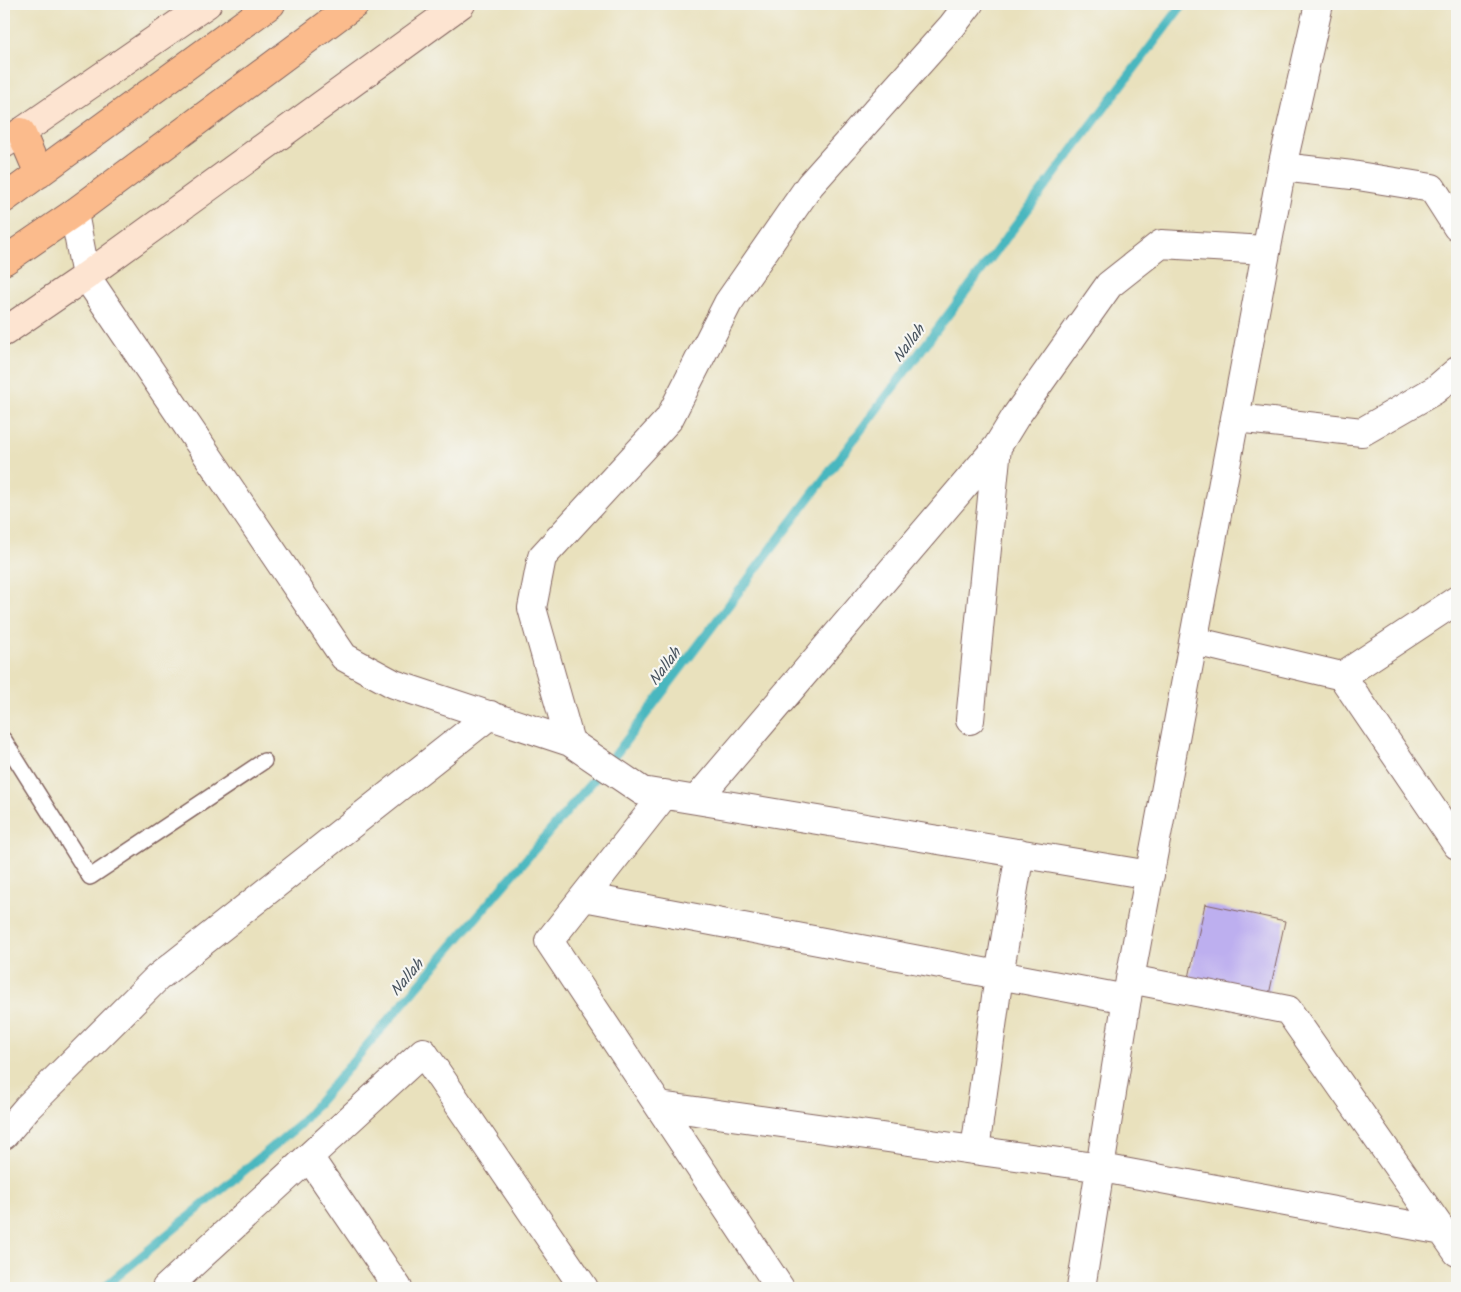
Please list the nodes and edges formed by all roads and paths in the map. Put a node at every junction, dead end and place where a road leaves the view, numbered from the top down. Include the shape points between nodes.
1 (207, 4) edge
2 (355, 4) edge
3 (461, 4) edge
4 (969, 4) edge
5 (1319, 4) edge
6 (267, 6) edge
7 (10, 138) edge
8 (1282, 167) junction
9 (39, 174) junction
10 (4, 199) edge
11 (74, 213) junction
12 (1457, 227) edge
13 (1266, 250) junction
14 (4, 261) edge
15 (86, 276) junction
16 (4, 332) edge
17 (1457, 371) edge
18 (1236, 418) junction
19 (997, 447) junction
20 (1457, 600) edge
21 (1194, 641) junction
22 (1342, 676) junction
23 (490, 715) junction
24 (970, 720) dead end
25 (4, 740) edge
26 (570, 742) junction
27 (264, 761) dead end
28 (654, 792) junction
29 (697, 799) junction
30 (1454, 834) edge
31 (1020, 853) junction
32 (1150, 875) junction
33 (584, 897) junction
34 (999, 975) junction
35 (1129, 989) junction
36 (660, 1106) junction
37 (4, 1136) edge
38 (975, 1150) junction
39 (309, 1157) junction
40 (1102, 1168) junction
41 (1450, 1242) edge
42 (192, 1279) edge
43 (166, 1288) edge
44 (398, 1288) edge
45 (584, 1288) edge
46 (780, 1288) edge
47 (1081, 1288) edge

1 - 7 street
2 - 11 highway
3 - 15 street
4 - 26 street via 810,185 728,302 669,419 542,557 532,608
5 - 8 street
6 - 9 highway
7 - 9 highway
8 - 12 street via 1432,188
8 - 13 street
9 - 10 highway
11 - 14 highway
11 - 15 street
13 - 18 street
13 - 19 street via 1161,244 1109,285
15 - 16 street
15 - 23 street via 344,656 394,684
17 - 18 street via 1435,390 1362,432
18 - 21 street
19 - 24 street
19 - 29 street
20 - 22 street
21 - 22 street
21 - 32 street
22 - 30 street
23 - 26 street
23 - 37 street via 157,978 27,1108
25 - 27 lane via 90,877
26 - 28 street
28 - 29 street
28 - 33 street
29 - 31 street
31 - 32 street
31 - 34 street
32 - 35 street
33 - 34 street
33 - 36 street via 549,941
34 - 35 street
34 - 38 street
35 - 40 street
35 - 41 street via 1288,1010
36 - 38 street
36 - 46 street
38 - 40 street
39 - 42 street
39 - 44 street
39 - 45 street via 423,1052
40 - 41 street
40 - 47 street
42 - 43 street

